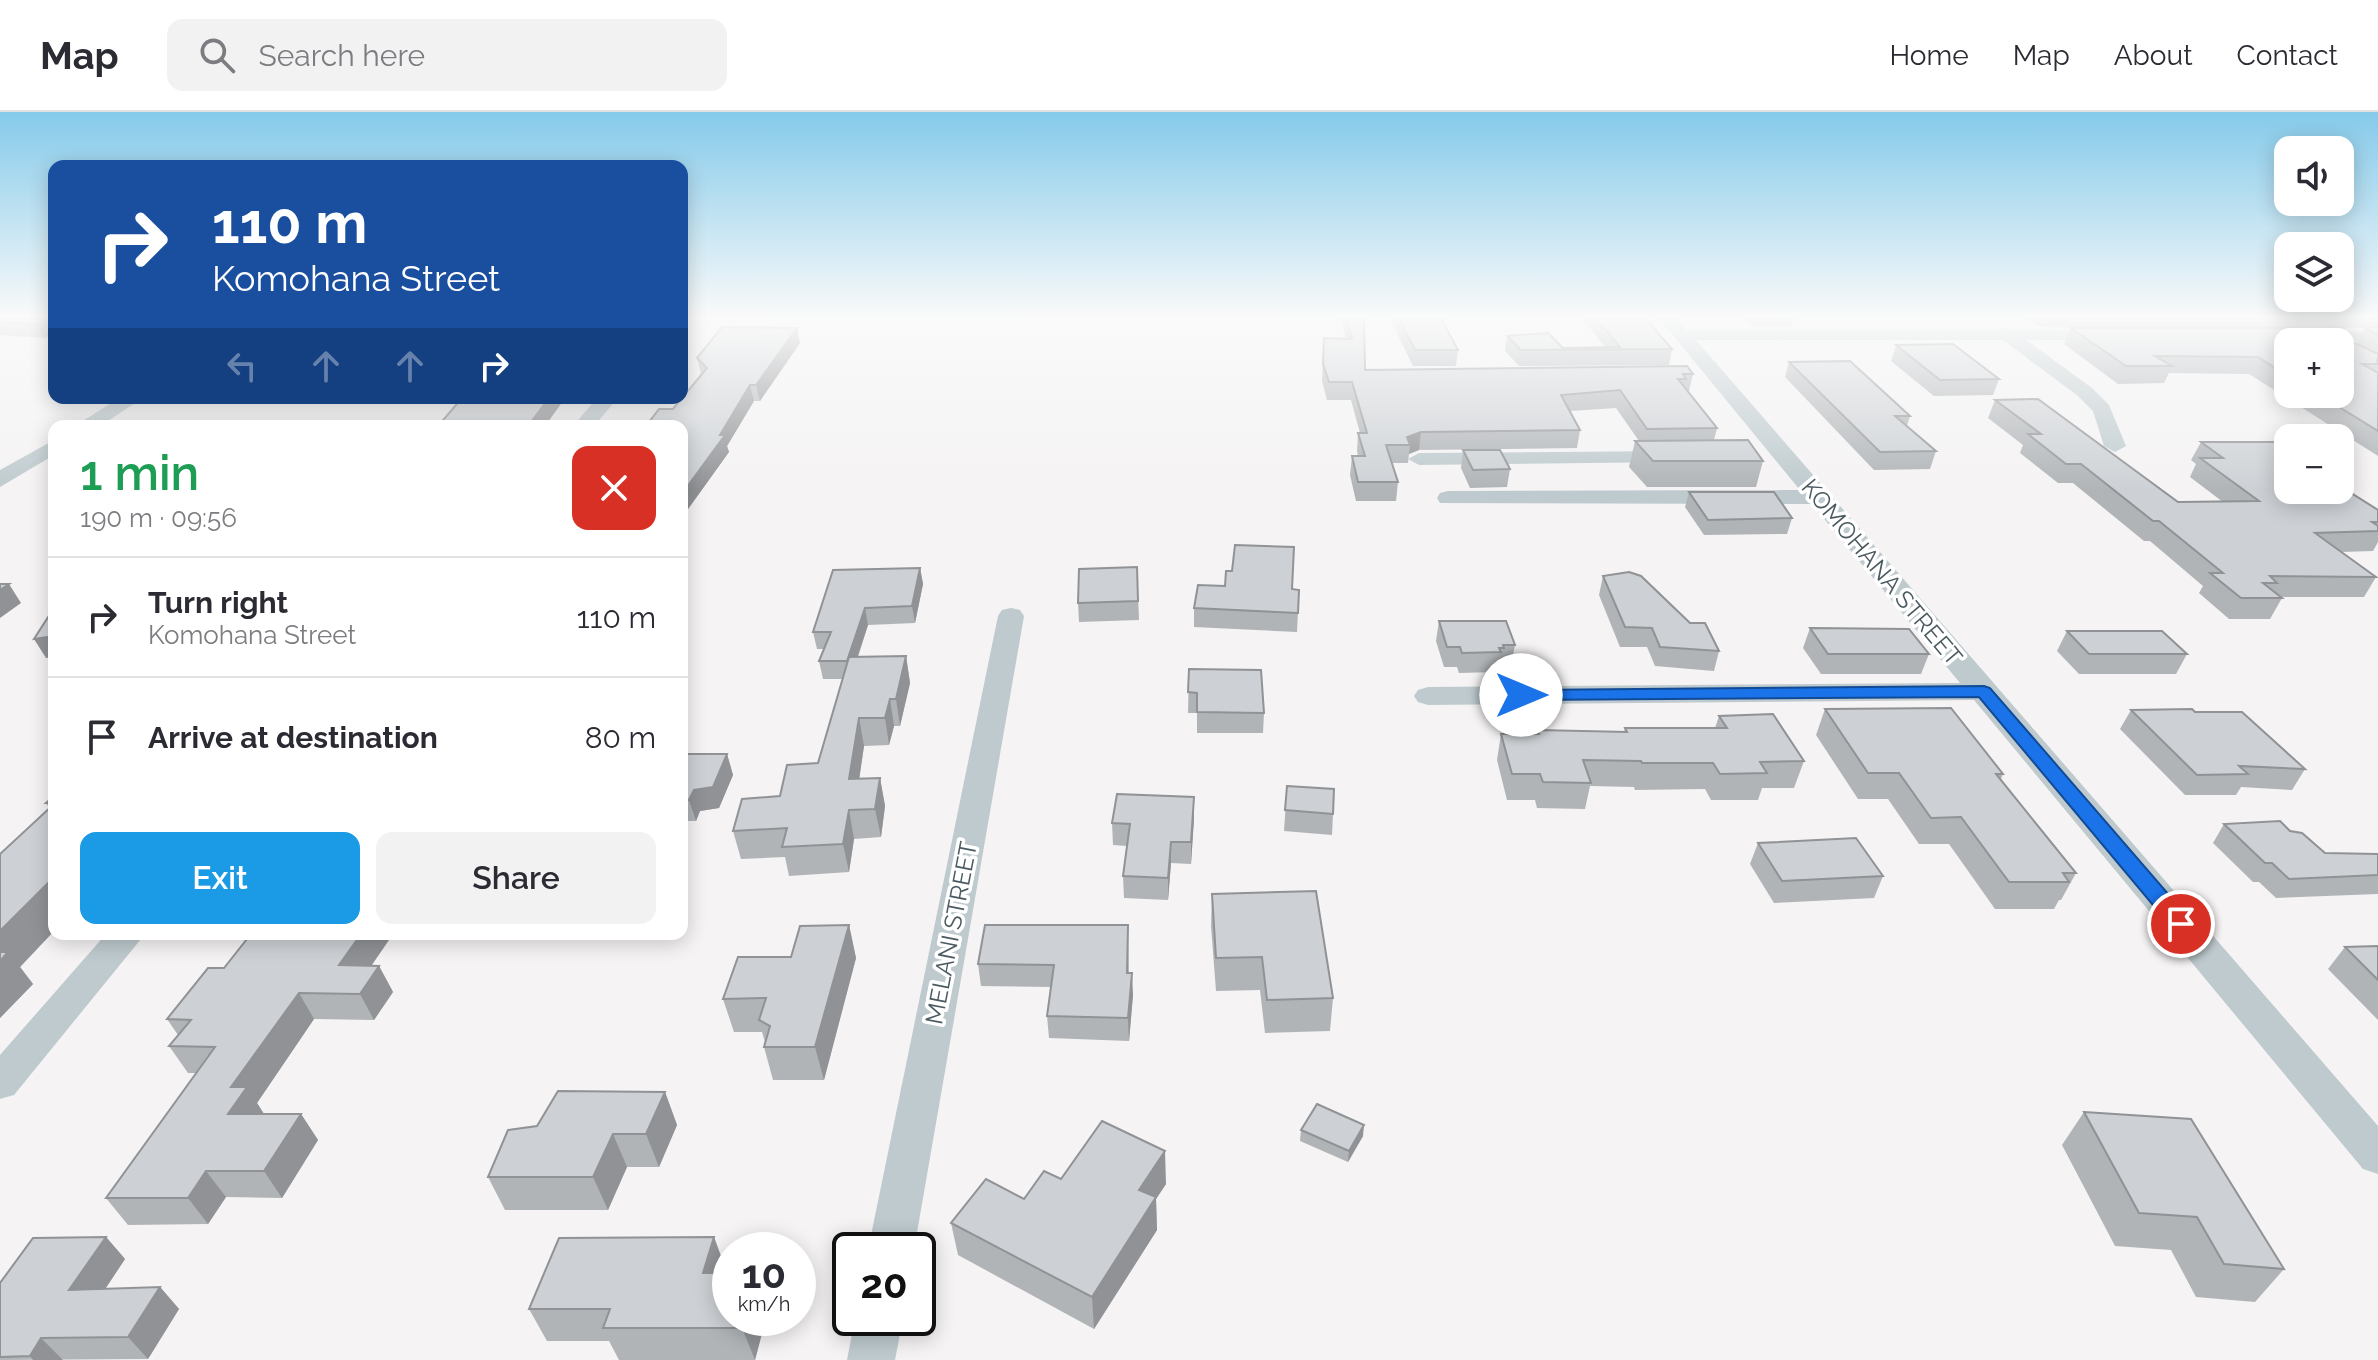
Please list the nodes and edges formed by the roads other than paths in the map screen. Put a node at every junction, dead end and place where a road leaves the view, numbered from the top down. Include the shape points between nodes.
1 (1716, 375) edge
2 (2061, 375) edge
3 (123, 404) edge
4 (603, 404) edge
5 (95, 420) edge
6 (588, 420) edge
7 (2115, 446) dead end
8 (48, 450) edge
9 (1784, 455) junction
10 (1688, 456) edge
11 (1752, 456) edge
12 (1419, 459) dead end
13 (0, 480) edge
14 (1819, 497) junction
15 (1448, 498) dead end
16 (1011, 616) dead end
17 (1984, 691) junction
18 (1428, 696) dead end
19 (122, 940) edge
20 (0, 1083) edge
21 (2378, 1156) edge
22 (894, 1232) edge
23 (876, 1336) edge
24 (871, 1360) edge

1 - 9 street, KOMOHANA STREET
2 - 7 street via 2102,409
3 - 5 street
4 - 6 street
8 - 13 street
9 - 11 street
9 - 14 street, KOMOHANA STREET
10 - 12 street
14 - 15 street
14 - 17 street, KOMOHANA STREET
16 - 22 street, MELANI STREET
17 - 18 street
17 - 21 street, KOMOHANA STREET
19 - 20 street
23 - 24 street

